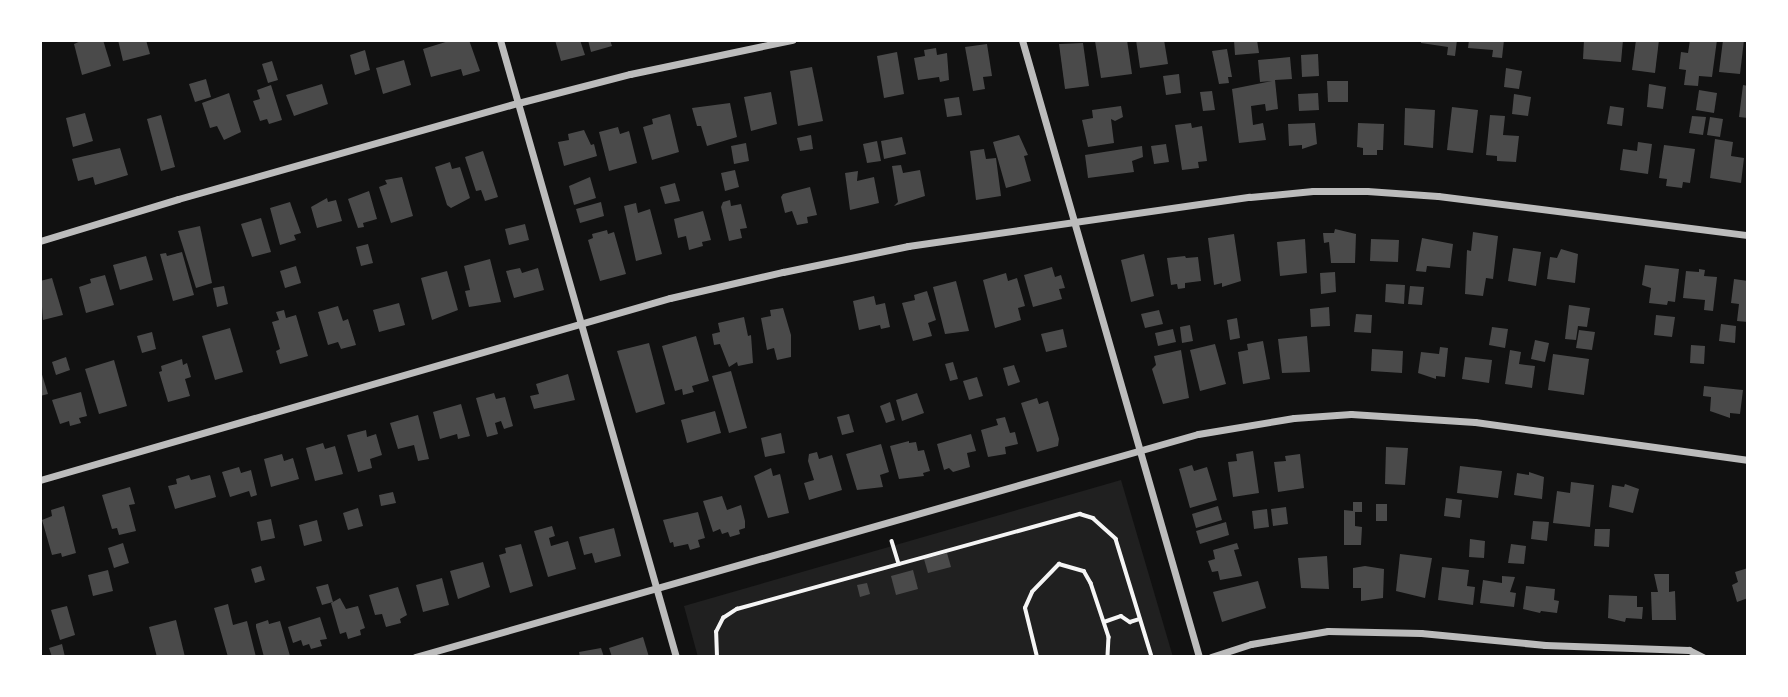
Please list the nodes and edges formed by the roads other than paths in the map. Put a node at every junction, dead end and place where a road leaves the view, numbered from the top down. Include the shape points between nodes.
1 (500, 40) edge
2 (792, 40) edge
3 (1022, 40) edge
4 (518, 103) junction
5 (1074, 223) junction
6 (1748, 235) edge
7 (40, 242) edge
8 (582, 324) junction
9 (1140, 450) junction
10 (1748, 460) edge
11 (40, 480) edge
12 (656, 587) junction
13 (415, 657) edge
14 (676, 657) edge
15 (1199, 657) edge
16 (1211, 657) edge
17 (1703, 657) edge

1 - 4 street
2 - 4 street
3 - 5 street
4 - 7 street
4 - 8 street
5 - 6 street via 1250,197 1367,191
5 - 8 street via 908,246 670,298
5 - 9 street
8 - 11 street
8 - 12 street
9 - 10 street via 1250,424 1350,414 1475,422
9 - 12 street
9 - 15 street
12 - 13 street
12 - 14 street
16 - 17 street via 1251,644 1328,631 1689,650

